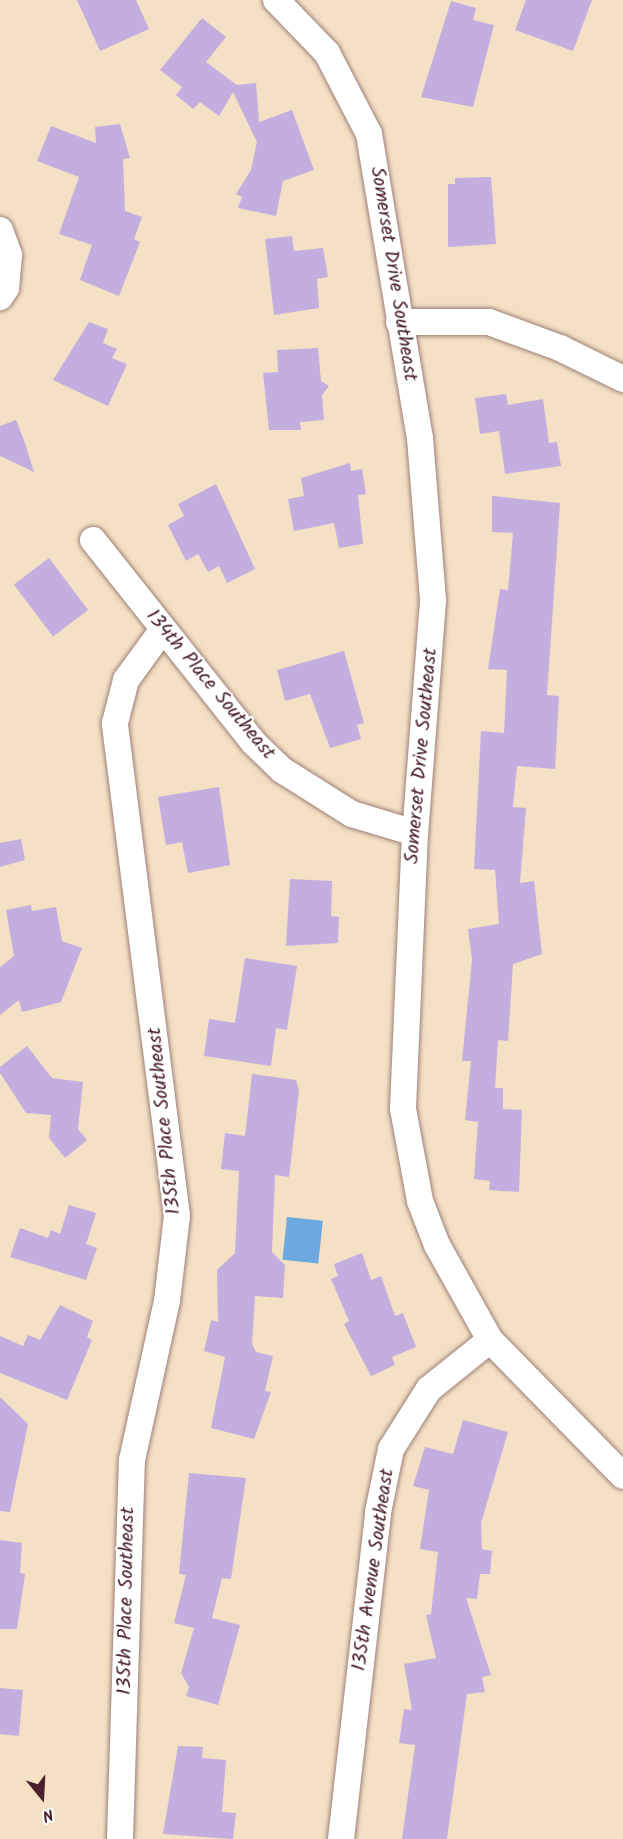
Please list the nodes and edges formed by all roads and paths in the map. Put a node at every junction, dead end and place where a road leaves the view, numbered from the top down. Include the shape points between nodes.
1 (276, 0) edge
2 (0, 230) edge
3 (0, 297) edge
4 (399, 322) junction
5 (623, 379) edge
6 (93, 540) dead end
7 (163, 629) junction
8 (415, 833) junction
9 (490, 1340) junction
10 (623, 1476) edge
11 (120, 1839) edge
12 (341, 1839) edge

1 - 4 street, Somerset Drive Southeast via 327,53 369,134
2 - 3 street via 9,255 6,288
4 - 5 street via 489,322 560,348
4 - 8 street, Somerset Drive Southeast via 432,542 431,648
6 - 7 street, 134th Place Southeast
7 - 8 street, 134th Place Southeast via 282,770 352,814
7 - 11 street, 135th Place Southeast via 126,680 116,723 177,1216 167,1301 132,1460
8 - 9 street, Somerset Drive Southeast via 404,1075 409,1152 437,1245
9 - 10 street, Somerset Drive Southeast
9 - 12 street, 135th Avenue Southeast via 429,1389 392,1449 378,1512

